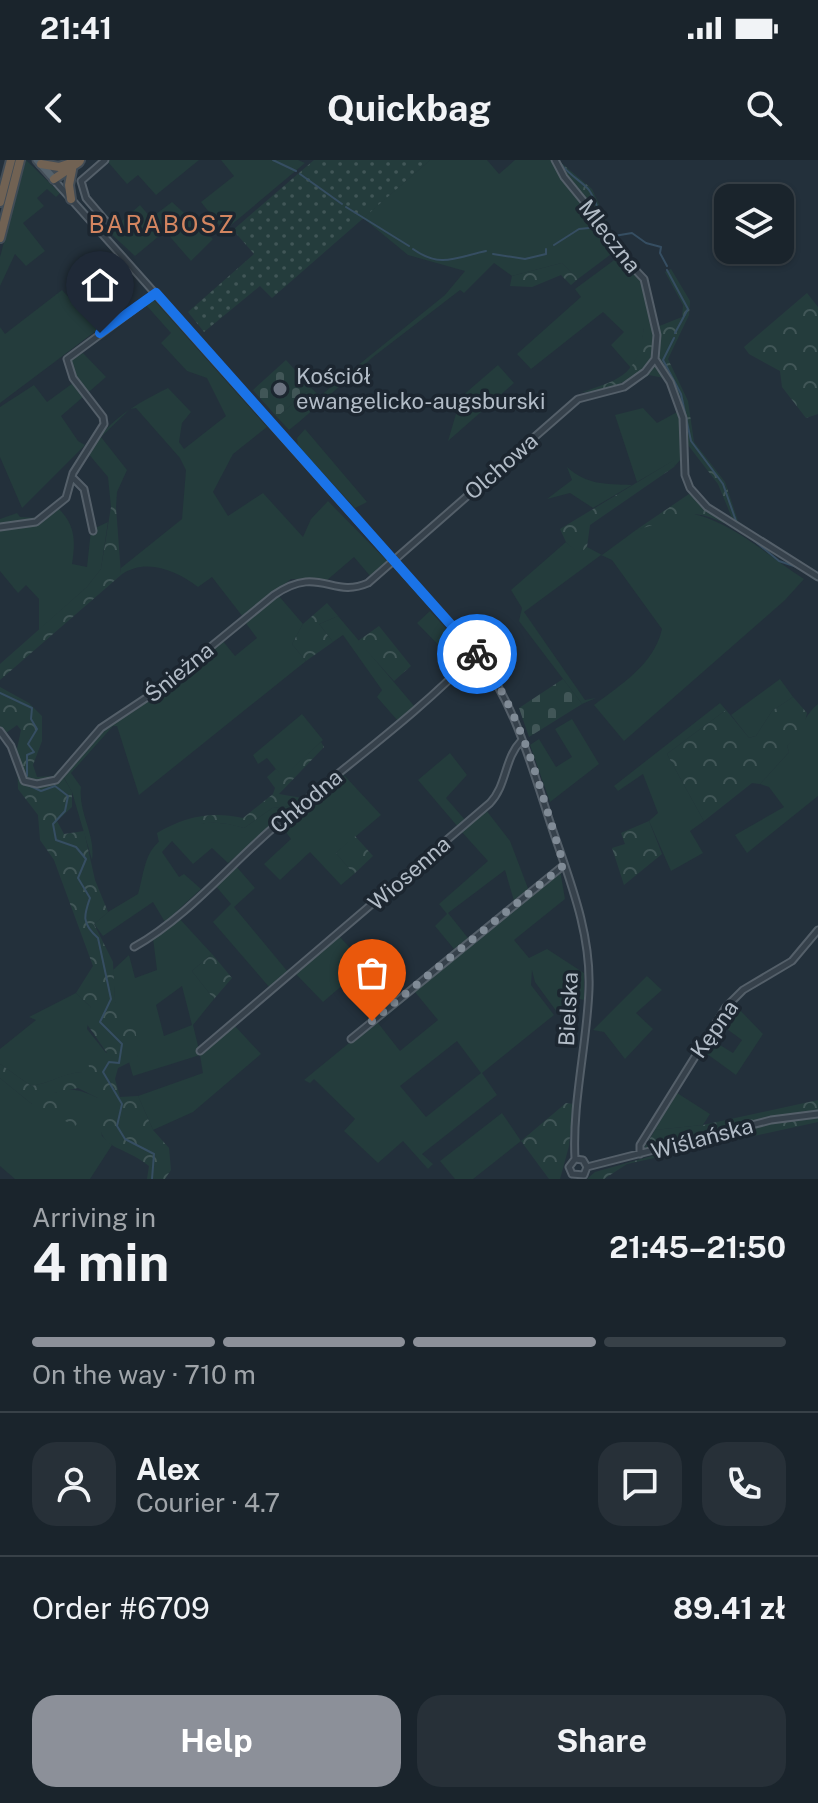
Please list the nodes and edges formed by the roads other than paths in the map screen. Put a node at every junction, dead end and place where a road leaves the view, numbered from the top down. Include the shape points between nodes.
1 (11, 160) edge
2 (20, 160) edge
3 (80, 160) edge
4 (105, 160) edge
5 (555, 160) edge
6 (39, 162) edge
7 (70, 167) junction
8 (54, 179) junction
9 (71, 199) junction
10 (0, 202) edge
11 (102, 234) junction
12 (0, 238) edge
13 (156, 293) junction
14 (655, 359) junction
15 (73, 478) junction
16 (0, 527) edge
17 (93, 531) dead end
18 (393, 560) junction
19 (818, 577) edge
20 (476, 653) junction
21 (0, 731) edge
22 (522, 741) junction
23 (564, 865) junction
24 (818, 930) edge
25 (134, 947) dead end
26 (351, 1039) dead end
27 (200, 1051) dead end
28 (818, 1114) edge
29 (640, 1154) junction
30 (575, 1159) junction
31 (587, 1167) junction
32 (571, 1177) edge

1 - 10 highway
2 - 12 highway
3 - 7 highway
4 - 11 street via 81,181 86,198 110,226
5 - 14 street, Mleczna via 609,242 644,279 657,335
6 - 7 highway
6 - 8 main road, Bielska
7 - 8 highway
7 - 9 highway
8 - 9 street, Bielska
9 - 11 street, Bielska
11 - 13 street, Bielska
13 - 15 street via 67,359 73,378 104,424
13 - 18 street, Bielska
14 - 18 street, Olchowa via 624,387 578,399
14 - 19 street, Mleczna via 683,418 685,475 695,495
15 - 16 street via 66,498 45,518
15 - 17 street via 84,489
18 - 20 street, Bielska
18 - 21 street, Śnieżna via 359,586 293,582 138,706 101,728 56,780 24,781
20 - 22 street, Bielska via 501,689
20 - 25 street, Chłodna
22 - 23 street, Bielska
22 - 27 street, Wiosenna via 490,803
23 - 26 street
23 - 30 street, Bielska via 584,923 589,975
24 - 29 street, Kępna via 792,961 743,990 726,1007 670,1091
28 - 29 street, Wiślańska via 771,1120
29 - 31 street, Wiślańska
30 - 31 street
30 - 32 street
31 - 32 street via 584,1175

